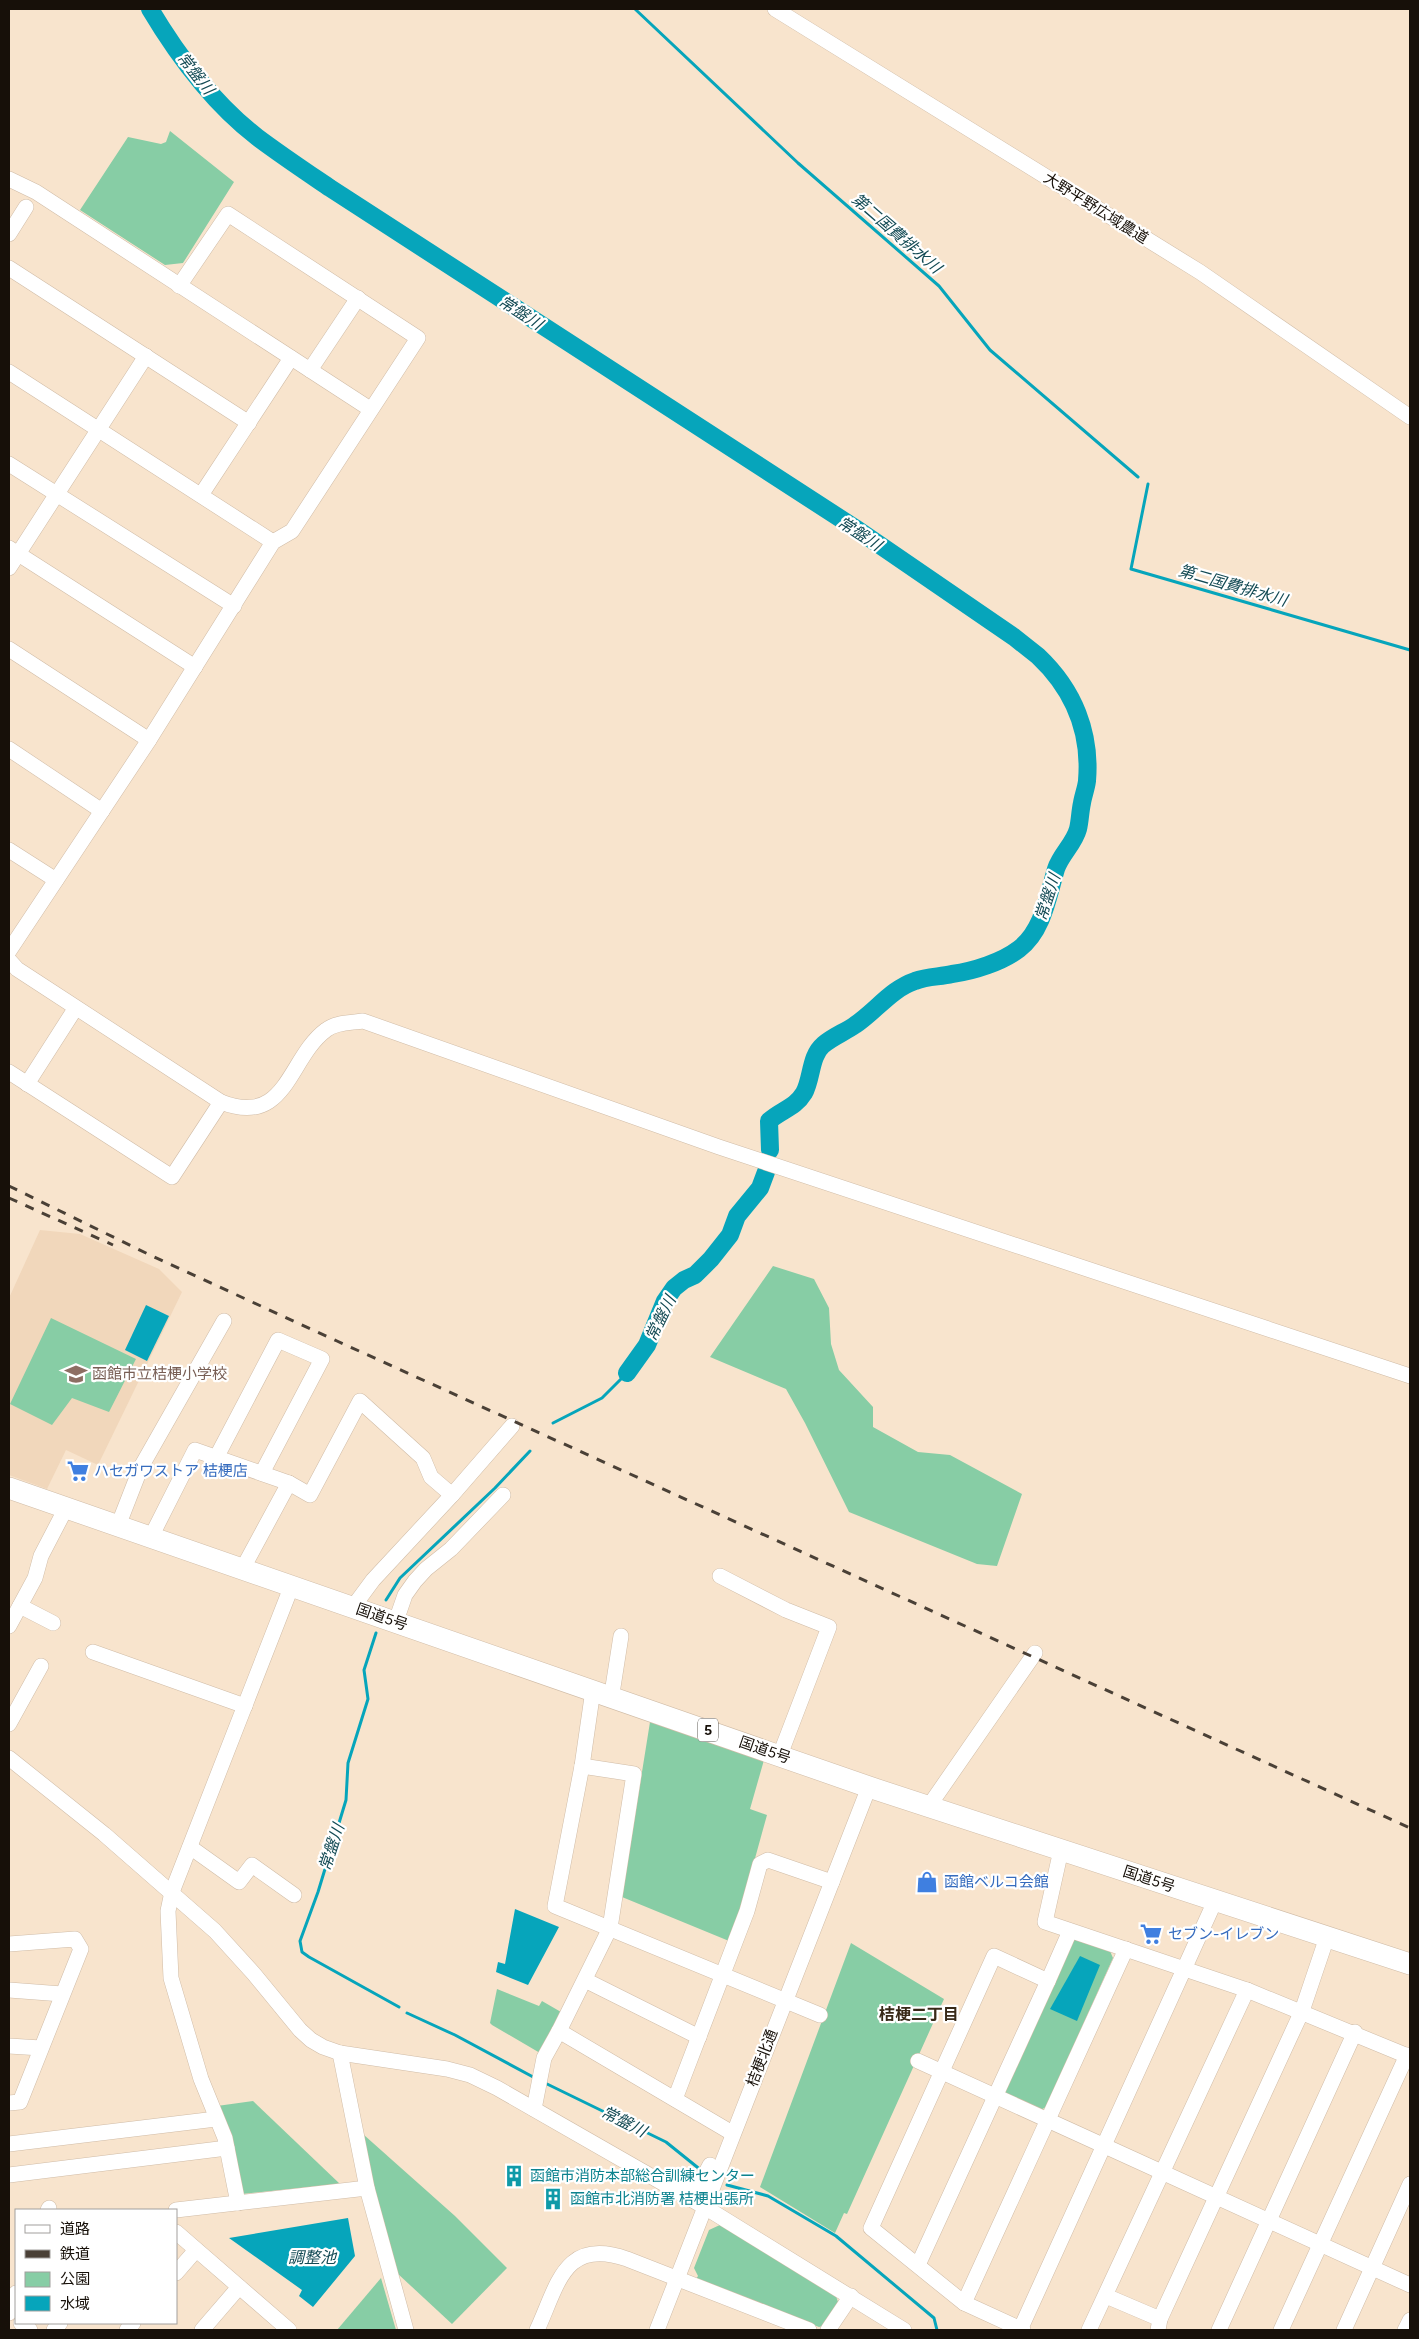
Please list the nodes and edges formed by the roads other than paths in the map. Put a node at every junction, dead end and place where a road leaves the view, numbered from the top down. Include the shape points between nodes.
1 (775, 9) edge
2 (9, 179) edge
3 (26, 207) dead end
4 (9, 234) edge
5 (9, 268) edge
6 (180, 286) junction
7 (358, 298) junction
8 (146, 356) junction
9 (291, 358) junction
10 (310, 370) junction
11 (9, 372) edge
12 (370, 409) junction
13 (1410, 417) edge
14 (249, 423) junction
15 (98, 429) junction
16 (9, 464) edge
17 (56, 494) junction
18 (201, 495) junction
19 (273, 542) junction
20 (13, 551) edge
21 (9, 568) edge
22 (234, 606) junction
23 (9, 649) edge
24 (195, 667) junction
25 (148, 740) junction
26 (9, 749) edge
27 (102, 811) junction
28 (9, 850) edge
29 (56, 880) junction
30 (9, 951) edge
31 (9, 960) edge
32 (75, 1009) junction
33 (9, 1072) edge
34 (27, 1084) junction
35 (221, 1102) junction
36 (224, 1321) dead end
37 (1410, 1376) edge
38 (512, 1426) dead end
39 (216, 1458) junction
40 (262, 1473) junction
41 (289, 1482) junction
42 (9, 1488) edge
43 (452, 1495) junction
44 (503, 1495) dead end
45 (66, 1508) junction
46 (118, 1526) junction
47 (150, 1537) junction
48 (244, 1568) junction
49 (720, 1576) dead end
50 (292, 1585) junction
51 (20, 1606) junction
52 (354, 1607) junction
53 (396, 1622) junction
54 (52, 1623) dead end
55 (9, 1626) edge
56 (621, 1636) dead end
57 (93, 1652) dead end
58 (1035, 1652) dead end
59 (41, 1666) dead end
60 (601, 1693) junction
61 (245, 1706) junction
62 (9, 1724) edge
63 (780, 1755) junction
64 (9, 1758) edge
65 (582, 1766) junction
66 (869, 1787) junction
67 (929, 1806) junction
68 (190, 1847) junction
69 (1061, 1850) junction
70 (832, 1882) junction
71 (172, 1892) junction
72 (294, 1895) dead end
73 (1215, 1901) junction
74 (610, 1928) junction
75 (1070, 1930) junction
76 (1327, 1937) junction
77 (9, 1944) edge
78 (1126, 1949) junction
79 (1410, 1964) edge
80 (1185, 1968) junction
81 (723, 1975) junction
82 (584, 1980) junction
83 (1048, 1981) junction
84 (9, 1990) edge
85 (1247, 1990) junction
86 (62, 1994) junction
87 (784, 2000) junction
88 (1302, 2011) junction
89 (820, 2015) dead end
90 (559, 2031) junction
91 (1355, 2032) junction
92 (699, 2037) junction
93 (9, 2046) edge
94 (41, 2048) junction
95 (340, 2054) junction
96 (1409, 2056) edge
97 (918, 2061) dead end
98 (942, 2072) junction
99 (995, 2096) junction
100 (675, 2098) junction
101 (9, 2103) edge
102 (535, 2106) junction
103 (216, 2118) junction
104 (1048, 2120) junction
105 (726, 2133) junction
106 (9, 2144) edge
107 (1104, 2146) junction
108 (227, 2148) junction
109 (1163, 2172) junction
110 (9, 2174) edge
111 (1410, 2184) edge
112 (367, 2188) junction
113 (1216, 2197) junction
114 (238, 2203) junction
115 (703, 2206) junction
116 (178, 2210) edge
117 (1270, 2221) junction
118 (178, 2234) edge
119 (1320, 2244) junction
120 (196, 2250) junction
121 (918, 2265) junction
122 (1372, 2268) junction
123 (178, 2270) edge
124 (675, 2279) junction
125 (1410, 2285) edge
126 (239, 2287) junction
127 (851, 2296) junction
128 (1106, 2296) junction
129 (15, 2297) edge
130 (964, 2302) junction
131 (9, 2312) edge
132 (1410, 2320) edge
133 (1159, 2325) edge
134 (282, 2328) edge
135 (202, 2330) edge
136 (406, 2330) edge
137 (537, 2330) edge
138 (656, 2330) edge
139 (809, 2330) edge
140 (828, 2330) edge
141 (904, 2330) edge
142 (1021, 2330) edge
143 (1090, 2330) edge
144 (1219, 2330) edge
145 (1281, 2330) edge
146 (1344, 2330) edge
147 (1405, 2330) edge

1 - 13 street, 大野平野広域農道 via 1200,272
2 - 6 street via 36,192
3 - 4 street
5 - 8 street
6 - 7 street via 228,214
6 - 9 street
7 - 10 street
7 - 12 street via 418,338
8 - 14 street
8 - 15 street
9 - 10 street
9 - 14 street
10 - 12 street
11 - 15 street
12 - 19 street via 292,531
14 - 18 street
15 - 17 street
15 - 18 street
16 - 17 street
17 - 20 street
17 - 22 street
18 - 19 street
19 - 22 street
20 - 21 street
20 - 24 street
22 - 24 street
23 - 25 street
24 - 25 street
25 - 27 street
26 - 27 street
27 - 29 street
28 - 29 street
29 - 30 street
31 - 32 street
32 - 34 street
32 - 35 street
33 - 34 street
34 - 35 street via 172,1177
35 - 37 street via 236,1108 254,1107 271,1101 326,1030 340,1024 363,1021 718,1147
36 - 46 street via 141,1467
38 - 43 street
39 - 40 street
39 - 40 street via 278,1340 322,1359
39 - 47 street via 195,1450
40 - 41 street
41 - 43 street via 310,1495 360,1401 423,1458 431,1477
41 - 48 street
42 - 45 highway, 国道5号 / 5
43 - 52 street via 373,1580
44 - 53 street via 415,1581 405,1595
45 - 46 highway, 国道5号 / 5
45 - 51 street
46 - 47 highway, 国道5号 / 5
47 - 48 highway, 国道5号 / 5
48 - 50 highway, 国道5号 / 5
49 - 63 street via 786,1610 829,1627
50 - 52 highway, 国道5号 / 5
50 - 61 street
51 - 54 street
51 - 55 street
52 - 53 highway, 国道5号 / 5
53 - 60 highway, 国道5号 / 5
56 - 60 street via 613,1687
57 - 61 street
58 - 67 street
59 - 62 street
60 - 63 highway, 国道5号 / 5
60 - 65 street
61 - 68 street
63 - 66 highway, 国道5号 / 5
64 - 71 street
65 - 74 street via 555,1906
65 - 74 street via 634,1774
66 - 67 highway, 国道5号 / 5
66 - 70 street, 桔梗北通
67 - 69 highway, 国道5号 / 5
68 - 71 street
68 - 72 street via 239,1882 252,1865
69 - 73 highway, 国道5号 / 5
69 - 75 street via 1044,1922
70 - 81 street via 768,1860 760,1864 747,1911
70 - 87 street, 桔梗北通
71 - 95 street via 236,1952 300,2030 323,2047
71 - 103 street via 168,1911 171,1978
73 - 76 highway, 国道5号 / 5
73 - 80 street
74 - 81 street
74 - 82 street
75 - 78 street
75 - 83 street
76 - 79 highway, 国道5号 / 5
76 - 88 street
77 - 86 street via 74,1939 81,1949
78 - 80 street
78 - 104 street
80 - 85 street
80 - 107 street
81 - 87 street
81 - 92 street
82 - 90 street
82 - 92 street
83 - 98 street via 994,1956
83 - 99 street
84 - 86 street
85 - 88 street
85 - 109 street
86 - 94 street
87 - 89 street
87 - 105 street, 桔梗北通
88 - 91 street
88 - 113 street
90 - 100 street
90 - 102 street via 544,2058
91 - 96 street
91 - 117 street
92 - 100 street
93 - 94 street
94 - 101 street via 20,2102
95 - 102 street via 448,2069
95 - 112 street
96 - 119 street
97 - 98 street
98 - 99 street
98 - 121 street via 871,2228
99 - 104 street
99 - 121 street
100 - 105 street
102 - 105 street via 688,2187 704,2181
102 - 115 street
103 - 106 street
103 - 108 street
104 - 107 street
104 - 130 street
105 - 115 street, 桔梗北通
107 - 109 street
107 - 142 street
108 - 110 street
108 - 114 street
109 - 113 street
109 - 128 street
111 - 122 street
112 - 114 street
112 - 136 street
113 - 117 street
113 - 133 street
114 - 116 street
115 - 124 street, 桔梗北通
115 - 127 street
117 - 119 street
117 - 144 street
118 - 120 street
119 - 122 street
119 - 145 street
120 - 123 street
120 - 126 street
121 - 130 street
122 - 125 street
122 - 146 street
124 - 137 street via 612,2254 586,2255 565,2269
124 - 138 street, 桔梗北通
124 - 139 street
126 - 134 street
126 - 135 street
127 - 140 street
127 - 141 street
128 - 133 street
128 - 143 street
129 - 131 street
130 - 142 street
132 - 147 street

